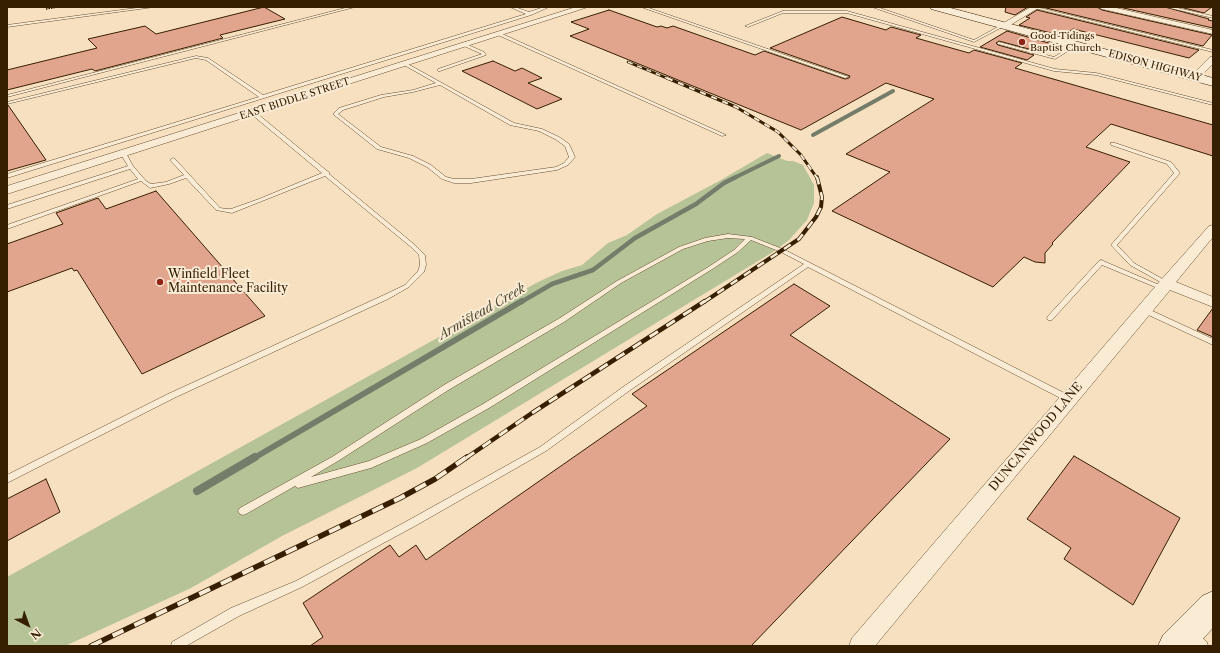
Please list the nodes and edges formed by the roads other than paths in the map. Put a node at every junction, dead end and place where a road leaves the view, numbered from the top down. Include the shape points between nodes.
1 (152, 7) edge
2 (353, 7) edge
3 (512, 7) edge
4 (547, 7) edge
5 (584, 7) edge
6 (643, 7) edge
7 (874, 7) edge
8 (936, 7) edge
9 (964, 7) edge
10 (1034, 7) edge
11 (1102, 7) edge
12 (1168, 7) edge
13 (530, 14) junction
14 (1213, 17) edge
15 (1009, 23) junction
16 (7, 26) edge
17 (747, 26) dead end
18 (1213, 32) edge
19 (499, 34) junction
20 (999, 44) dead end
21 (465, 45) junction
22 (1076, 45) junction
23 (1213, 51) edge
24 (1213, 59) edge
25 (405, 64) junction
26 (439, 70) dead end
27 (1203, 73) edge
28 (847, 77) dead end
29 (1213, 82) edge
30 (439, 84) junction
31 (7, 96) edge
32 (262, 97) junction
33 (7, 103) edge
34 (1213, 104) edge
35 (252, 112) junction
36 (724, 135) dead end
37 (1113, 144) dead end
38 (123, 153) junction
39 (173, 160) dead end
40 (131, 167) junction
41 (327, 174) junction
42 (7, 176) edge
43 (186, 176) junction
44 (142, 179) junction
45 (7, 190) edge
46 (7, 208) edge
47 (7, 227) edge
48 (1213, 228) edge
49 (750, 238) junction
50 (808, 264) junction
51 (1164, 285) junction
52 (1213, 302) edge
53 (1144, 310) junction
54 (1050, 318) dead end
55 (1213, 342) edge
56 (1069, 399) junction
57 (7, 479) edge
58 (288, 487) junction
59 (243, 511) dead end
60 (1213, 606) edge
61 (1188, 641) edge
62 (176, 646) edge
63 (860, 646) edge

1 - 16 lane
2 - 31 lane
3 - 13 lane
4 - 13 lane
5 - 19 street, EAST BIDDLE STREET
6 - 28 lane
7 - 15 lane via 974,41
8 - 15 main road, EDISON HIGHWAY
9 - 15 main road, EDISON HIGHWAY
10 - 15 street
10 - 23 lane
11 - 18 street
12 - 14 lane
13 - 32 lane
15 - 22 main road, EDISON HIGHWAY
15 - 27 main road, EDISON HIGHWAY
17 - 34 lane via 783,12 847,12 1055,70 1096,74
19 - 21 street, EAST BIDDLE STREET
19 - 36 lane
20 - 22 lane via 1055,58
21 - 25 street, EAST BIDDLE STREET
21 - 26 lane via 484,55
22 - 27 main road, EDISON HIGHWAY
24 - 27 street
25 - 30 lane
25 - 35 street, EAST BIDDLE STREET
27 - 29 main road, EDISON HIGHWAY
30 - 30 lane via 512,124 533,128 557,138 567,145 572,157 566,164 557,168 471,181 454,181 444,178 412,157 379,148 336,114 336,111 341,109 382,96
32 - 33 lane via 207,58 196,57
32 - 42 lane
35 - 38 street, EAST BIDDLE STREET
35 - 41 lane
37 - 51 lane via 1169,163 1177,173 1114,245 1132,264
38 - 40 lane
38 - 45 street, EAST BIDDLE STREET
39 - 43 lane
40 - 44 lane
40 - 46 lane
41 - 43 lane via 232,211 218,209
41 - 57 lane via 422,255 421,272 415,279 386,297 178,393
43 - 44 lane via 150,186
44 - 47 lane
48 - 51 street, DUNCANWOOD LANE
49 - 50 lane
49 - 58 lane via 712,267 486,406 424,441 371,464
49 - 58 lane via 728,236 706,239 681,248 619,282 562,320 447,387
50 - 56 lane
50 - 62 lane via 626,389 543,450 406,527 299,584 235,612
51 - 52 street
51 - 53 street, DUNCANWOOD LANE
51 - 54 lane via 1101,262
53 - 55 lane
53 - 56 street, DUNCANWOOD LANE
56 - 63 street, DUNCANWOOD LANE
58 - 59 lane
60 - 61 main road

